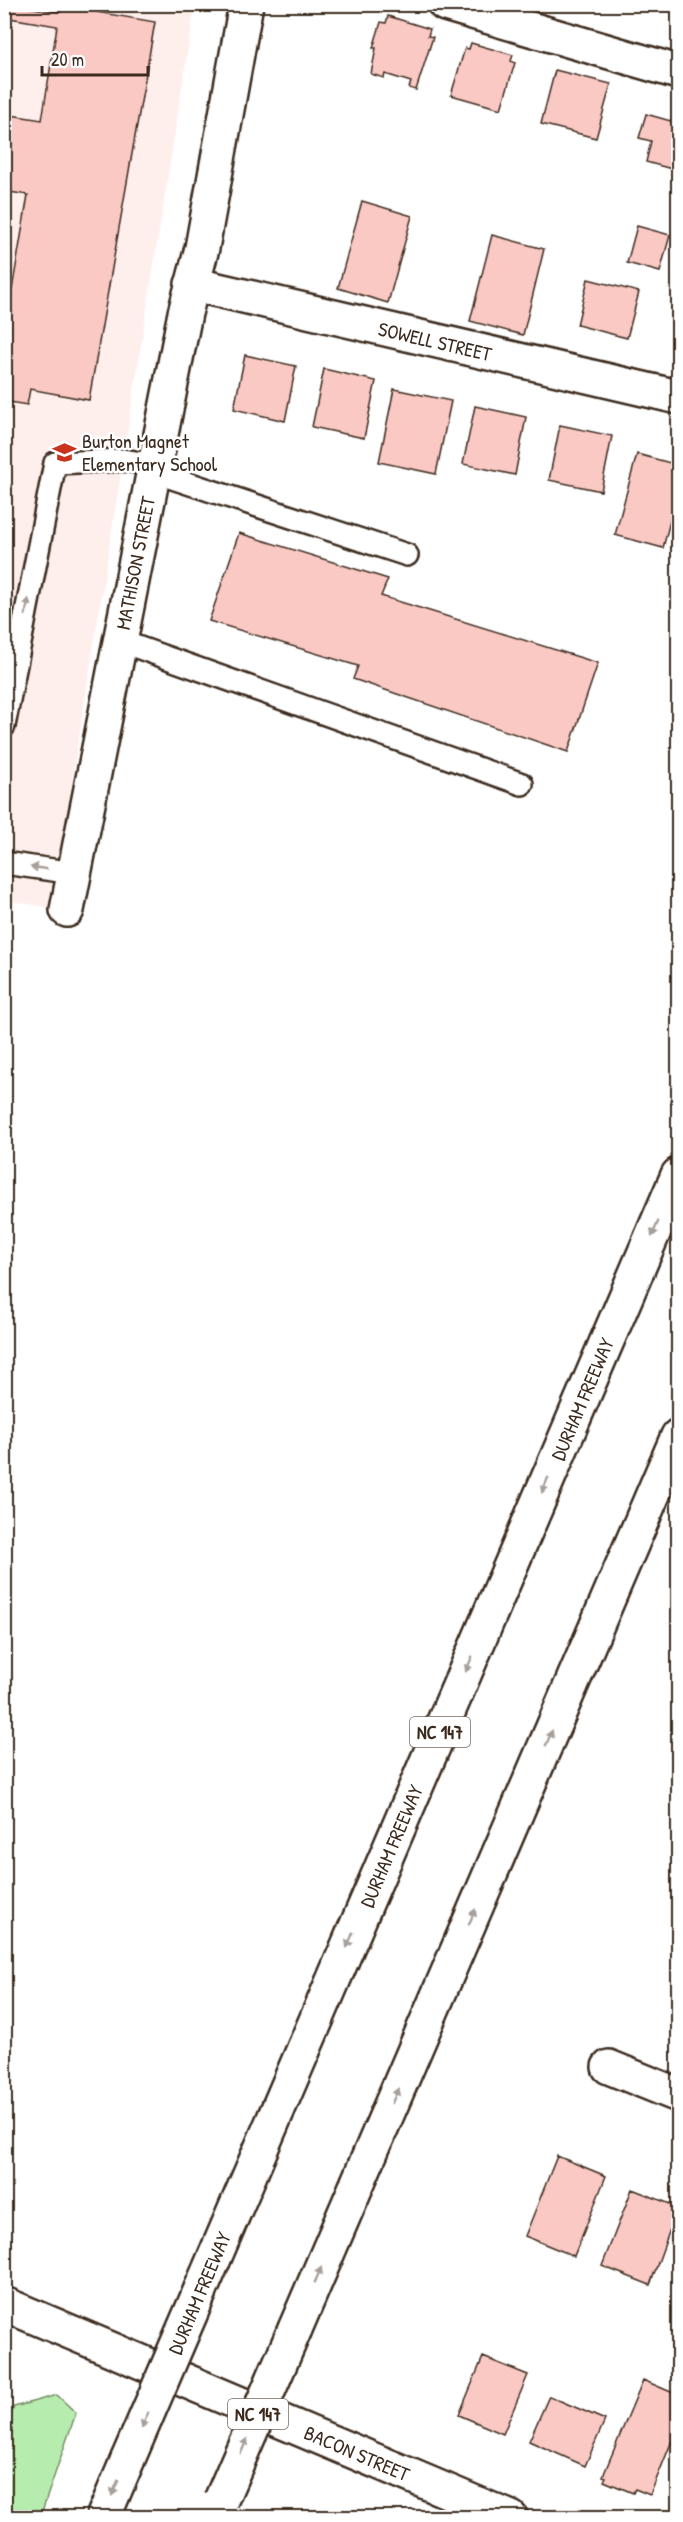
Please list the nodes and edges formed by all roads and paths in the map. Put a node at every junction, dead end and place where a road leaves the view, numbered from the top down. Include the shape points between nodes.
1 (246, 4) edge
2 (445, 4) edge
3 (678, 72) edge
4 (192, 284) junction
5 (678, 397) edge
6 (154, 468) junction
7 (407, 555) dead end
8 (120, 641) junction
9 (4, 726) edge
10 (522, 784) dead end
11 (4, 863) edge
12 (74, 873) junction
13 (67, 910) dead end
14 (678, 1175) edge
15 (678, 1436) edge
16 (609, 2067) dead end
17 (678, 2095) edge
18 (6, 2308) edge
19 (218, 2509) edge
20 (103, 2517) edge
21 (511, 2517) edge

1 - 4 main road, MATHISON STREET via 202,248
2 - 3 main road
4 - 5 main road, SOWELL STREET
4 - 6 main road, MATHISON STREET
6 - 7 lane
6 - 8 main road, MATHISON STREET
9 -> 6 lane via 55,463 123,460
8 - 10 lane
8 - 12 main road, MATHISON STREET
12 -> 11 lane
12 - 13 main road, MATHISON STREET
14 -> 20 main road, DURHAM FREEWAY / NC 147, bridge
19 -> 15 main road, NC 147, bridge
16 - 17 main road
18 - 21 main road, BACON STREET

